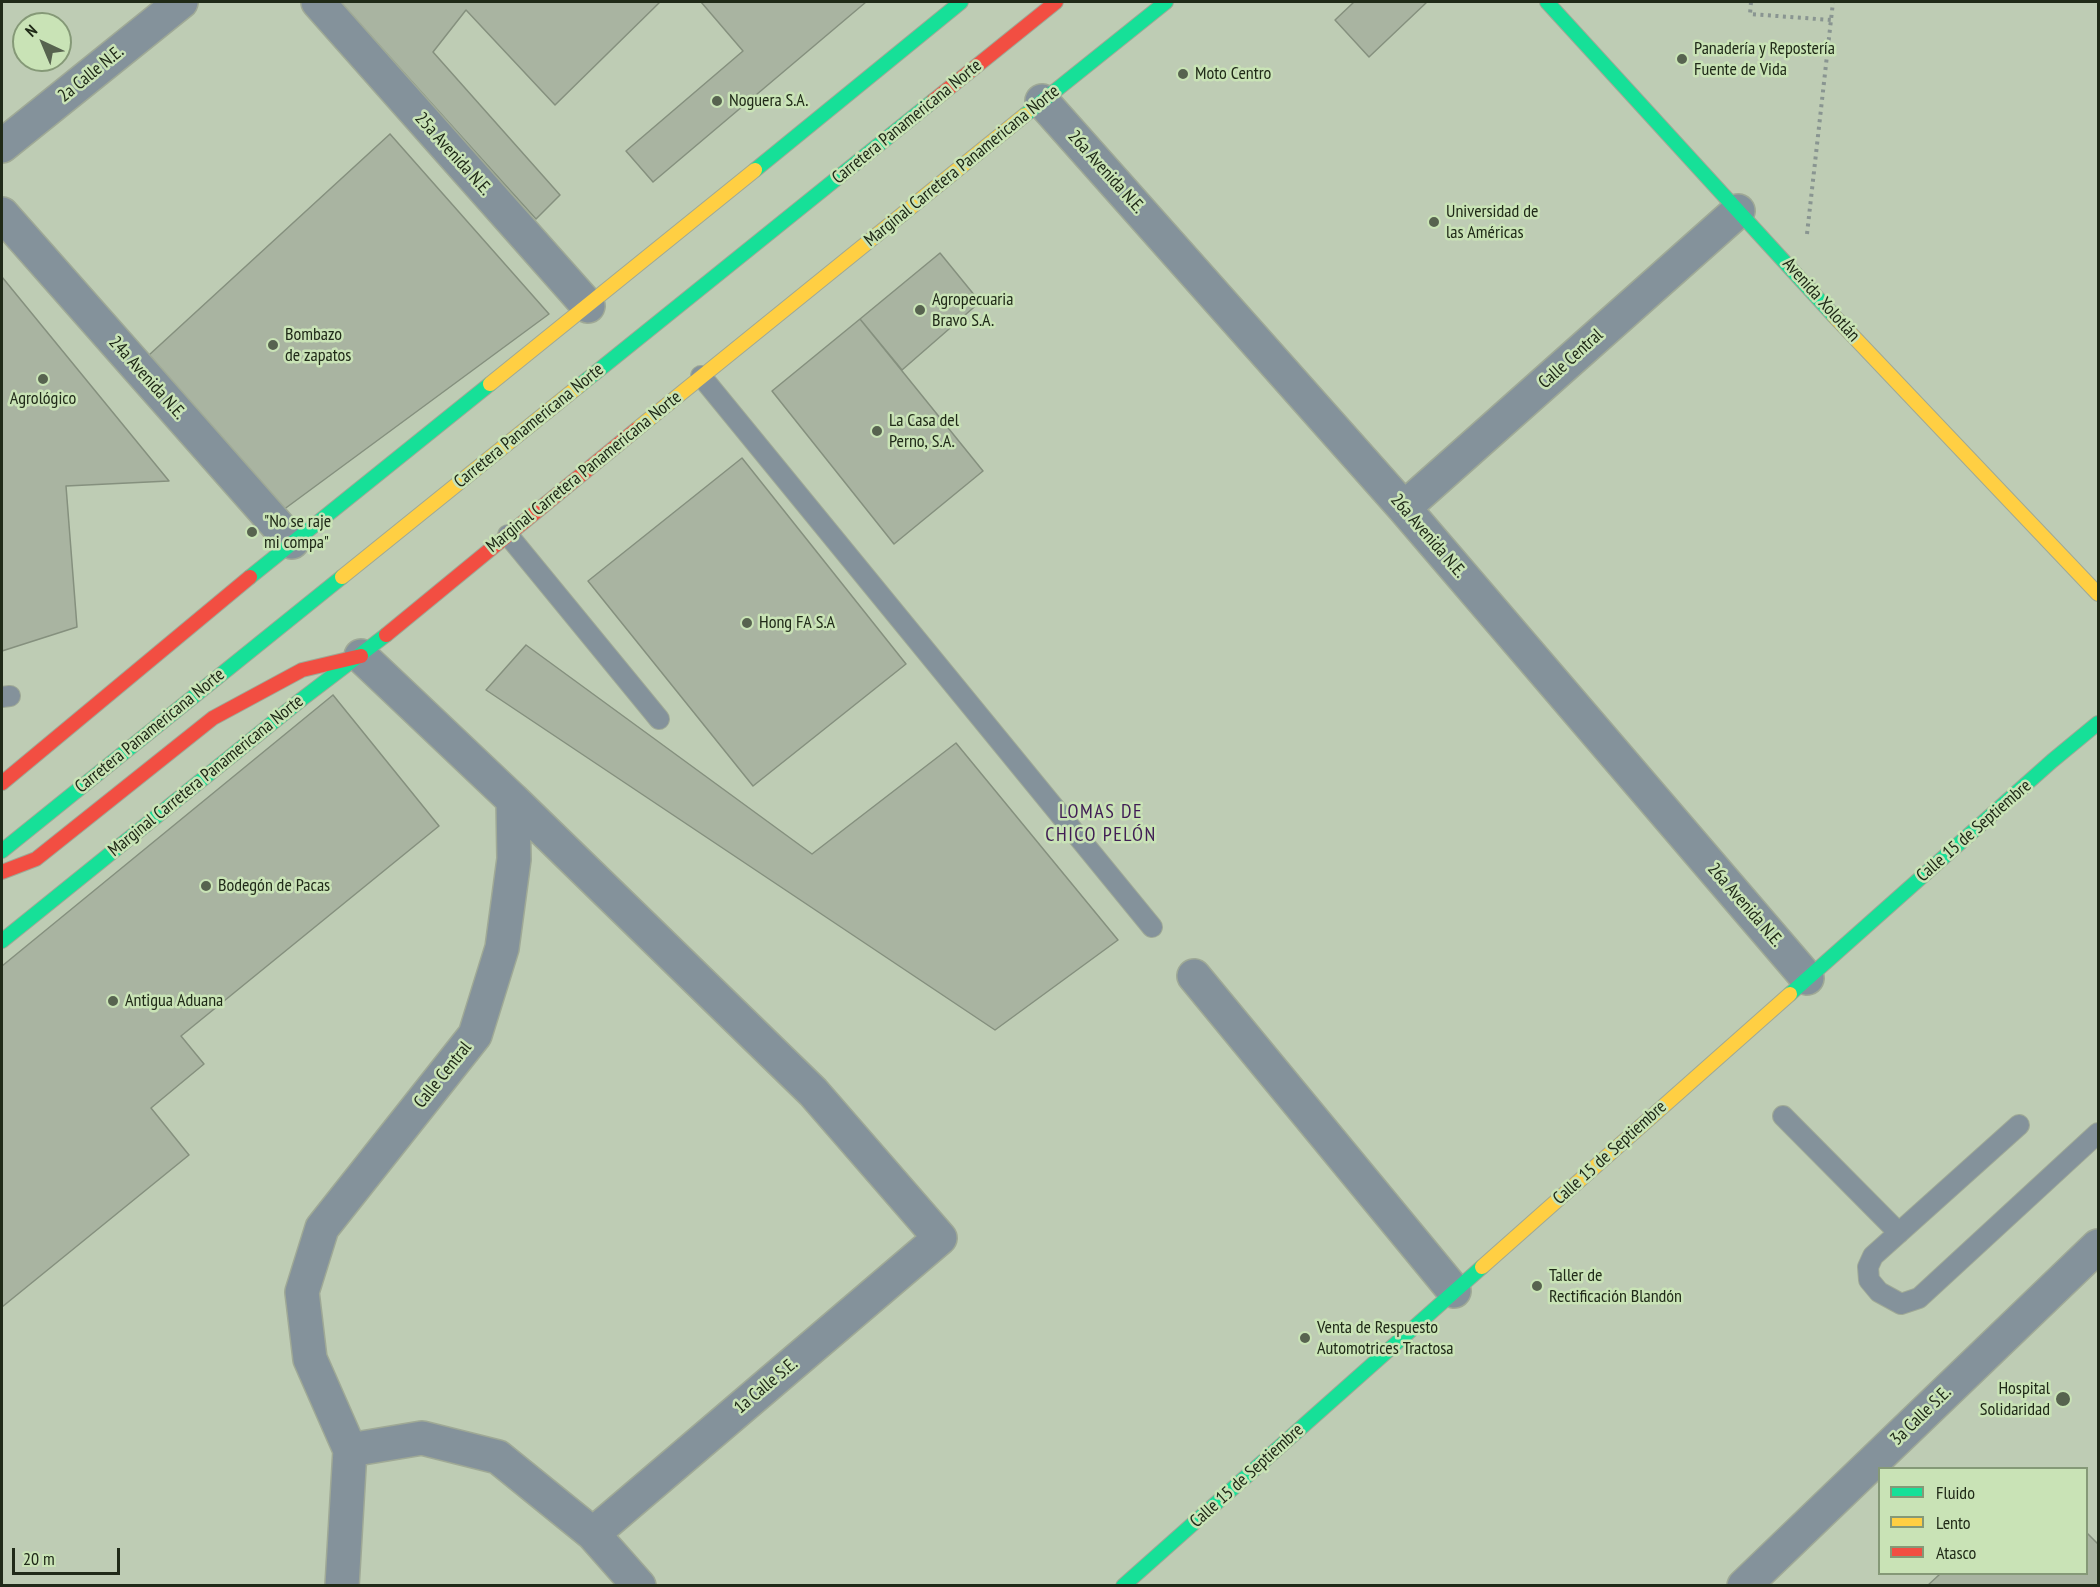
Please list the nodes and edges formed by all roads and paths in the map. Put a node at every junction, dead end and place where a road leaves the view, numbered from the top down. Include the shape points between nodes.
1 (181, 2) edge
2 (318, 2) edge
3 (961, 2) edge
4 (1056, 2) edge
5 (1166, 2) edge
6 (1547, 2) edge
7 (1751, 2) edge
8 (1833, 2) edge
9 (1831, 20) junction
10 (1042, 101) junction
11 (2, 146) edge
12 (1738, 210) junction
13 (2, 214) edge
14 (1802, 282) junction
15 (588, 306) junction
16 (701, 376) junction
17 (1404, 508) junction
18 (508, 535) junction
19 (292, 543) junction
20 (2098, 594) edge
21 (361, 656) junction
22 (659, 719) dead end
23 (2098, 723) edge
24 (2, 783) edge
25 (513, 800) junction
26 (2, 851) edge
27 (2, 872) edge
28 (1152, 927) dead end
29 (2, 941) edge
30 (1194, 976) dead end
31 (1808, 978) junction
32 (1783, 1116) dead end
33 (2019, 1125) dead end
34 (2098, 1133) edge
35 (1899, 1233) junction
36 (2098, 1246) edge
37 (1454, 1291) junction
38 (351, 1450) junction
39 (593, 1534) junction
40 (342, 1586) edge
41 (639, 1586) edge
42 (1123, 1586) edge
43 (1744, 1586) edge

1 - 11 street, 2a Calle N.E.
2 - 15 street, 25a Avenida N.E.
3 - 15 main road
4 - 26 main road, Carretera Panamericana Norte
5 - 10 main road, Marginal Carretera Panamericana Norte
6 - 12 main road, Avenida Xolotlán
7 - 9 path via 1750,14
8 - 9 path
9 - 14 path
10 - 16 main road, Marginal Carretera Panamericana Norte
10 - 17 street, 26a Avenida N.E.
12 - 14 main road, Avenida Xolotlán
12 - 17 street, Calle Central
13 - 19 street, 24a Avenida N.E.
14 - 20 main road, Avenida Xolotlán
15 - 19 main road
16 - 18 main road, Marginal Carretera Panamericana Norte
16 - 28 lane
17 - 31 street, 26a Avenida N.E.
18 - 21 main road, Marginal Carretera Panamericana Norte
18 - 22 lane
19 - 24 main road
21 - 25 street
21 - 27 main road via 302,670 213,718 36,859
21 - 29 main road, Marginal Carretera Panamericana Norte via 302,699
23 - 31 main road, Calle 15 de Septiembre
25 - 38 street, Calle Central via 514,859 502,948 475,1035 322,1228 302,1292 310,1359
25 - 39 street, 1a Calle S.E. via 813,1092 940,1238
30 - 37 street
31 - 37 main road, Calle 15 de Septiembre
32 - 35 lane
33 - 35 lane
34 - 35 lane via 1919,1298 1901,1304 1879,1292 1869,1280 1868,1267 1873,1256
36 - 43 street, 3a Calle S.E.
37 - 42 main road, Calle 15 de Septiembre
38 - 39 street via 422,1438 498,1457
38 - 40 street
39 - 41 street

